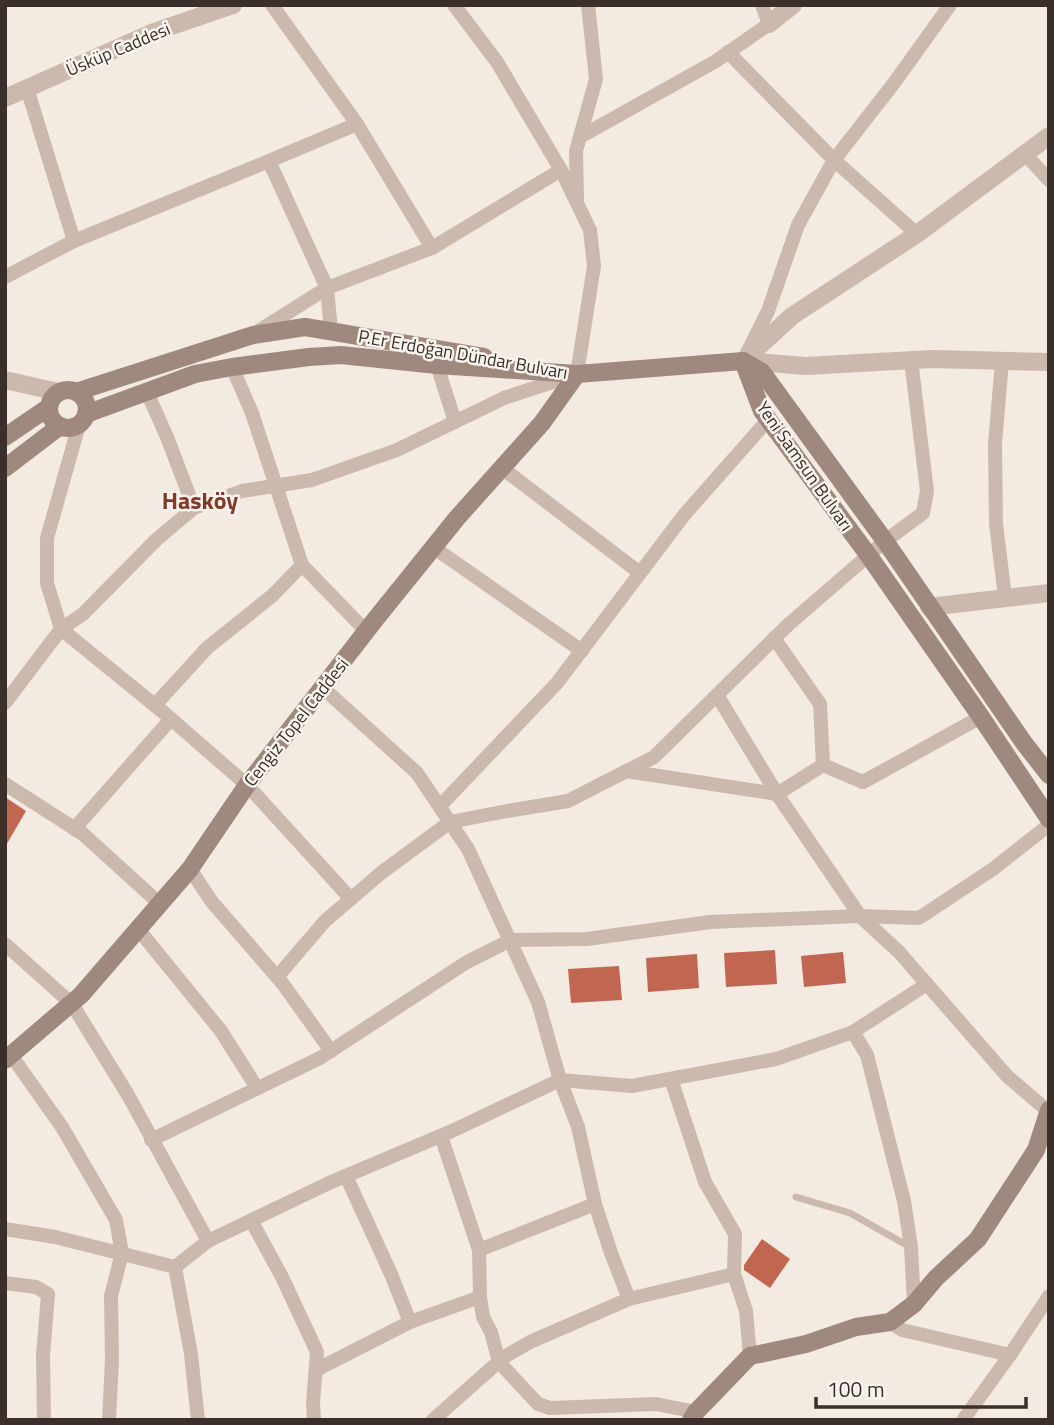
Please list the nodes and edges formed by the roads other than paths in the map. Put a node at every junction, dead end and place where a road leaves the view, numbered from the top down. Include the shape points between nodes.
1 (272, 5) edge
2 (454, 5) edge
3 (588, 5) edge
4 (762, 5) edge
5 (793, 5) edge
6 (950, 5) edge
7 (231, 6) edge
8 (769, 24) junction
9 (728, 52) junction
10 (27, 88) junction
11 (5, 98) edge
12 (357, 124) junction
13 (1049, 136) edge
14 (580, 137) junction
15 (1025, 154) junction
16 (834, 160) junction
17 (269, 161) junction
18 (561, 170) junction
19 (1049, 180) edge
20 (577, 203) junction
21 (917, 234) junction
22 (74, 241) junction
23 (432, 248) junction
24 (5, 277) edge
25 (327, 288) junction
26 (331, 331) junction
27 (253, 335) junction
28 (911, 360) junction
29 (1002, 360) junction
30 (743, 361) junction
31 (1049, 362) edge
32 (437, 365) junction
33 (232, 367) junction
34 (577, 374) junction
35 (13, 381) edge
36 (146, 390) junction
37 (58, 398) junction
38 (82, 419) junction
39 (768, 420) junction
40 (455, 422) junction
41 (60, 426) junction
42 (5, 437) edge
43 (70, 456) junction
44 (5, 468) edge
45 (502, 468) junction
46 (276, 485) junction
47 (194, 508) junction
48 (885, 541) junction
49 (433, 547) junction
50 (869, 556) junction
51 (302, 565) junction
52 (640, 573) junction
53 (1049, 593) edge
54 (1005, 597) junction
55 (929, 607) junction
56 (61, 629) junction
57 (366, 631) junction
58 (774, 638) junction
59 (582, 651) junction
60 (323, 688) junction
61 (717, 695) junction
62 (5, 703) edge
63 (155, 705) junction
64 (981, 717) junction
65 (171, 719) junction
66 (822, 765) junction
67 (626, 771) junction
68 (1049, 775) edge
69 (5, 784) edge
70 (247, 785) junction
71 (777, 794) junction
72 (440, 806) junction
73 (1049, 819) edge
74 (450, 822) junction
75 (1049, 825) edge
76 (74, 829) junction
77 (190, 869) junction
78 (351, 899) junction
79 (160, 904) junction
80 (860, 916) junction
81 (138, 929) junction
82 (511, 940) junction
83 (5, 944) edge
84 (277, 977) junction
85 (927, 984) junction
86 (72, 1004) junction
87 (853, 1032) junction
88 (331, 1051) junction
89 (8, 1057) edge
90 (671, 1079) junction
91 (560, 1080) junction
92 (257, 1088) junction
93 (1049, 1110) edge
94 (441, 1136) junction
95 (151, 1139) junction
96 (346, 1176) junction
97 (796, 1197) dead end
98 (595, 1204) junction
99 (252, 1222) junction
100 (5, 1229) edge
101 (208, 1241) junction
102 (911, 1247) junction
103 (479, 1250) junction
104 (122, 1253) junction
105 (175, 1267) junction
106 (734, 1274) junction
107 (5, 1283) edge
108 (1049, 1296) edge
109 (480, 1297) junction
110 (629, 1299) junction
111 (914, 1304) junction
112 (410, 1322) junction
113 (890, 1322) junction
114 (1010, 1355) junction
115 (750, 1356) junction
116 (499, 1362) junction
117 (316, 1370) junction
118 (694, 1416) edge
119 (44, 1420) edge
120 (109, 1420) edge
121 (198, 1420) edge
122 (314, 1420) edge
123 (433, 1420) edge
124 (963, 1420) edge

1 - 12 street
2 - 18 street via 497,62
3 - 14 street via 596,79
4 - 8 street
5 - 8 street
6 - 16 street
7 - 10 street, Üsküp Caddesi via 154,32
8 - 9 street
9 - 14 street
9 - 16 street
10 - 11 street, Üsküp Caddesi
10 - 22 street
12 - 17 street
12 - 23 street
13 - 15 street
14 - 20 street
15 - 19 street
15 - 21 street
16 - 21 street
16 - 30 street via 798,225 768,311
17 - 22 street
17 - 25 street
18 - 20 street
18 - 23 street
20 - 34 street via 590,230 594,267
21 - 30 street via 792,317
22 - 24 street
23 - 25 street
25 - 26 street
25 - 27 street
26 - 27 main road, P.Er Erdoğan Dündar Bulvarı via 305,327
26 - 34 main road, P.Er Erdoğan Dündar Bulvarı
27 - 37 main road, P.Er Erdoğan Dündar Bulvarı
28 - 29 street
28 - 30 street via 806,366
28 - 48 street via 927,491 923,513
29 - 31 street
29 - 54 street via 995,444 996,524
30 - 34 main road
30 - 39 main road, Yeni Samsun Bulvarı
30 - 48 main road, Yeni Samsun Bulvarı via 762,372
32 - 33 main road, P.Er Erdoğan Dündar Bulvarı via 341,355
32 - 34 main road, P.Er Erdoğan Dündar Bulvarı
32 - 40 street
33 - 36 main road, P.Er Erdoğan Dündar Bulvarı
33 - 46 street
34 - 40 street via 503,398
34 - 45 main road, Cengiz Topel Caddesi
35 - 37 street
36 - 38 main road, P.Er Erdoğan Dündar Bulvarı
36 - 47 street
37 - 38 main road via 85,401
37 - 41 main road via 51,419
37 - 42 main road, P.Er Erdoğan Dündar Bulvarı
38 - 41 main road, P.Er Erdoğan Dündar Bulvarı via 73,427
38 - 43 street
39 - 50 main road, Yeni Samsun Bulvarı
39 - 52 street
40 - 46 street via 397,450 312,480
41 - 43 street
41 - 44 main road
43 - 56 street via 47,538 47,583
45 - 49 main road, Cengiz Topel Caddesi
45 - 52 street
46 - 47 street
46 - 51 street
47 - 56 street via 83,614
48 - 50 street
48 - 55 main road, Yeni Samsun Bulvarı
49 - 57 main road, Cengiz Topel Caddesi
49 - 59 street
50 - 58 street
50 - 64 main road, Yeni Samsun Bulvarı
51 - 57 street
51 - 63 street via 274,595 207,648
52 - 59 street
53 - 54 street
54 - 55 street
55 - 68 main road, Yeni Samsun Bulvarı
56 - 62 street
56 - 63 street
57 - 60 main road, Cengiz Topel Caddesi
58 - 61 street
58 - 66 street via 820,704
59 - 72 street
60 - 70 main road, Cengiz Topel Caddesi
60 - 72 street via 417,773
61 - 67 street via 654,757
61 - 71 street
63 - 65 street
64 - 66 street via 863,782
64 - 73 main road, Yeni Samsun Bulvarı
65 - 70 street
65 - 76 street
66 - 71 street
67 - 71 street
67 - 74 street via 568,801
69 - 76 street
70 - 77 main road, Cengiz Topel Caddesi
70 - 78 street
71 - 80 street
72 - 74 street
74 - 78 street
74 - 82 street via 468,849
75 - 80 street via 919,918
76 - 79 street
77 - 79 main road, Cengiz Topel Caddesi
77 - 84 street via 212,902
78 - 84 street via 325,921
79 - 81 main road, Cengiz Topel Caddesi
80 - 82 street via 710,922 587,939
80 - 85 street
81 - 86 main road, Cengiz Topel Caddesi
81 - 92 street via 221,1031
82 - 88 street via 467,962
82 - 91 street via 538,1002
83 - 86 street
84 - 88 street
85 - 87 street
85 - 93 street via 1007,1076
86 - 89 main road, Cengiz Topel Caddesi
86 - 95 street
87 - 90 street via 776,1059
87 - 102 street via 867,1055
88 - 92 street
89 - 104 street via 62,1127 93,1178 116,1220
90 - 91 street via 632,1086
90 - 106 street via 705,1182 735,1234
91 - 94 street
91 - 98 street via 578,1127
92 - 95 street
93 - 111 main road via 1036,1150 978,1239
94 - 96 street
94 - 103 street
95 - 101 street
96 - 99 street
96 - 112 street
97 - 102 lane via 850,1213
98 - 103 street
98 - 110 street
99 - 101 street
99 - 117 street via 317,1352
100 - 104 street
101 - 105 street
102 - 111 street
103 - 109 street
104 - 105 street
104 - 120 street via 111,1296
105 - 121 street
106 - 110 street
106 - 115 street via 746,1311
107 - 119 street via 36,1287 48,1294
108 - 114 street
109 - 112 street
109 - 116 street
110 - 116 street via 530,1342
111 - 113 main road
112 - 117 street
113 - 114 street via 902,1330
113 - 115 main road
114 - 124 street
115 - 118 main road
116 - 118 street via 538,1404 550,1408 656,1405
116 - 123 street
117 - 122 street

